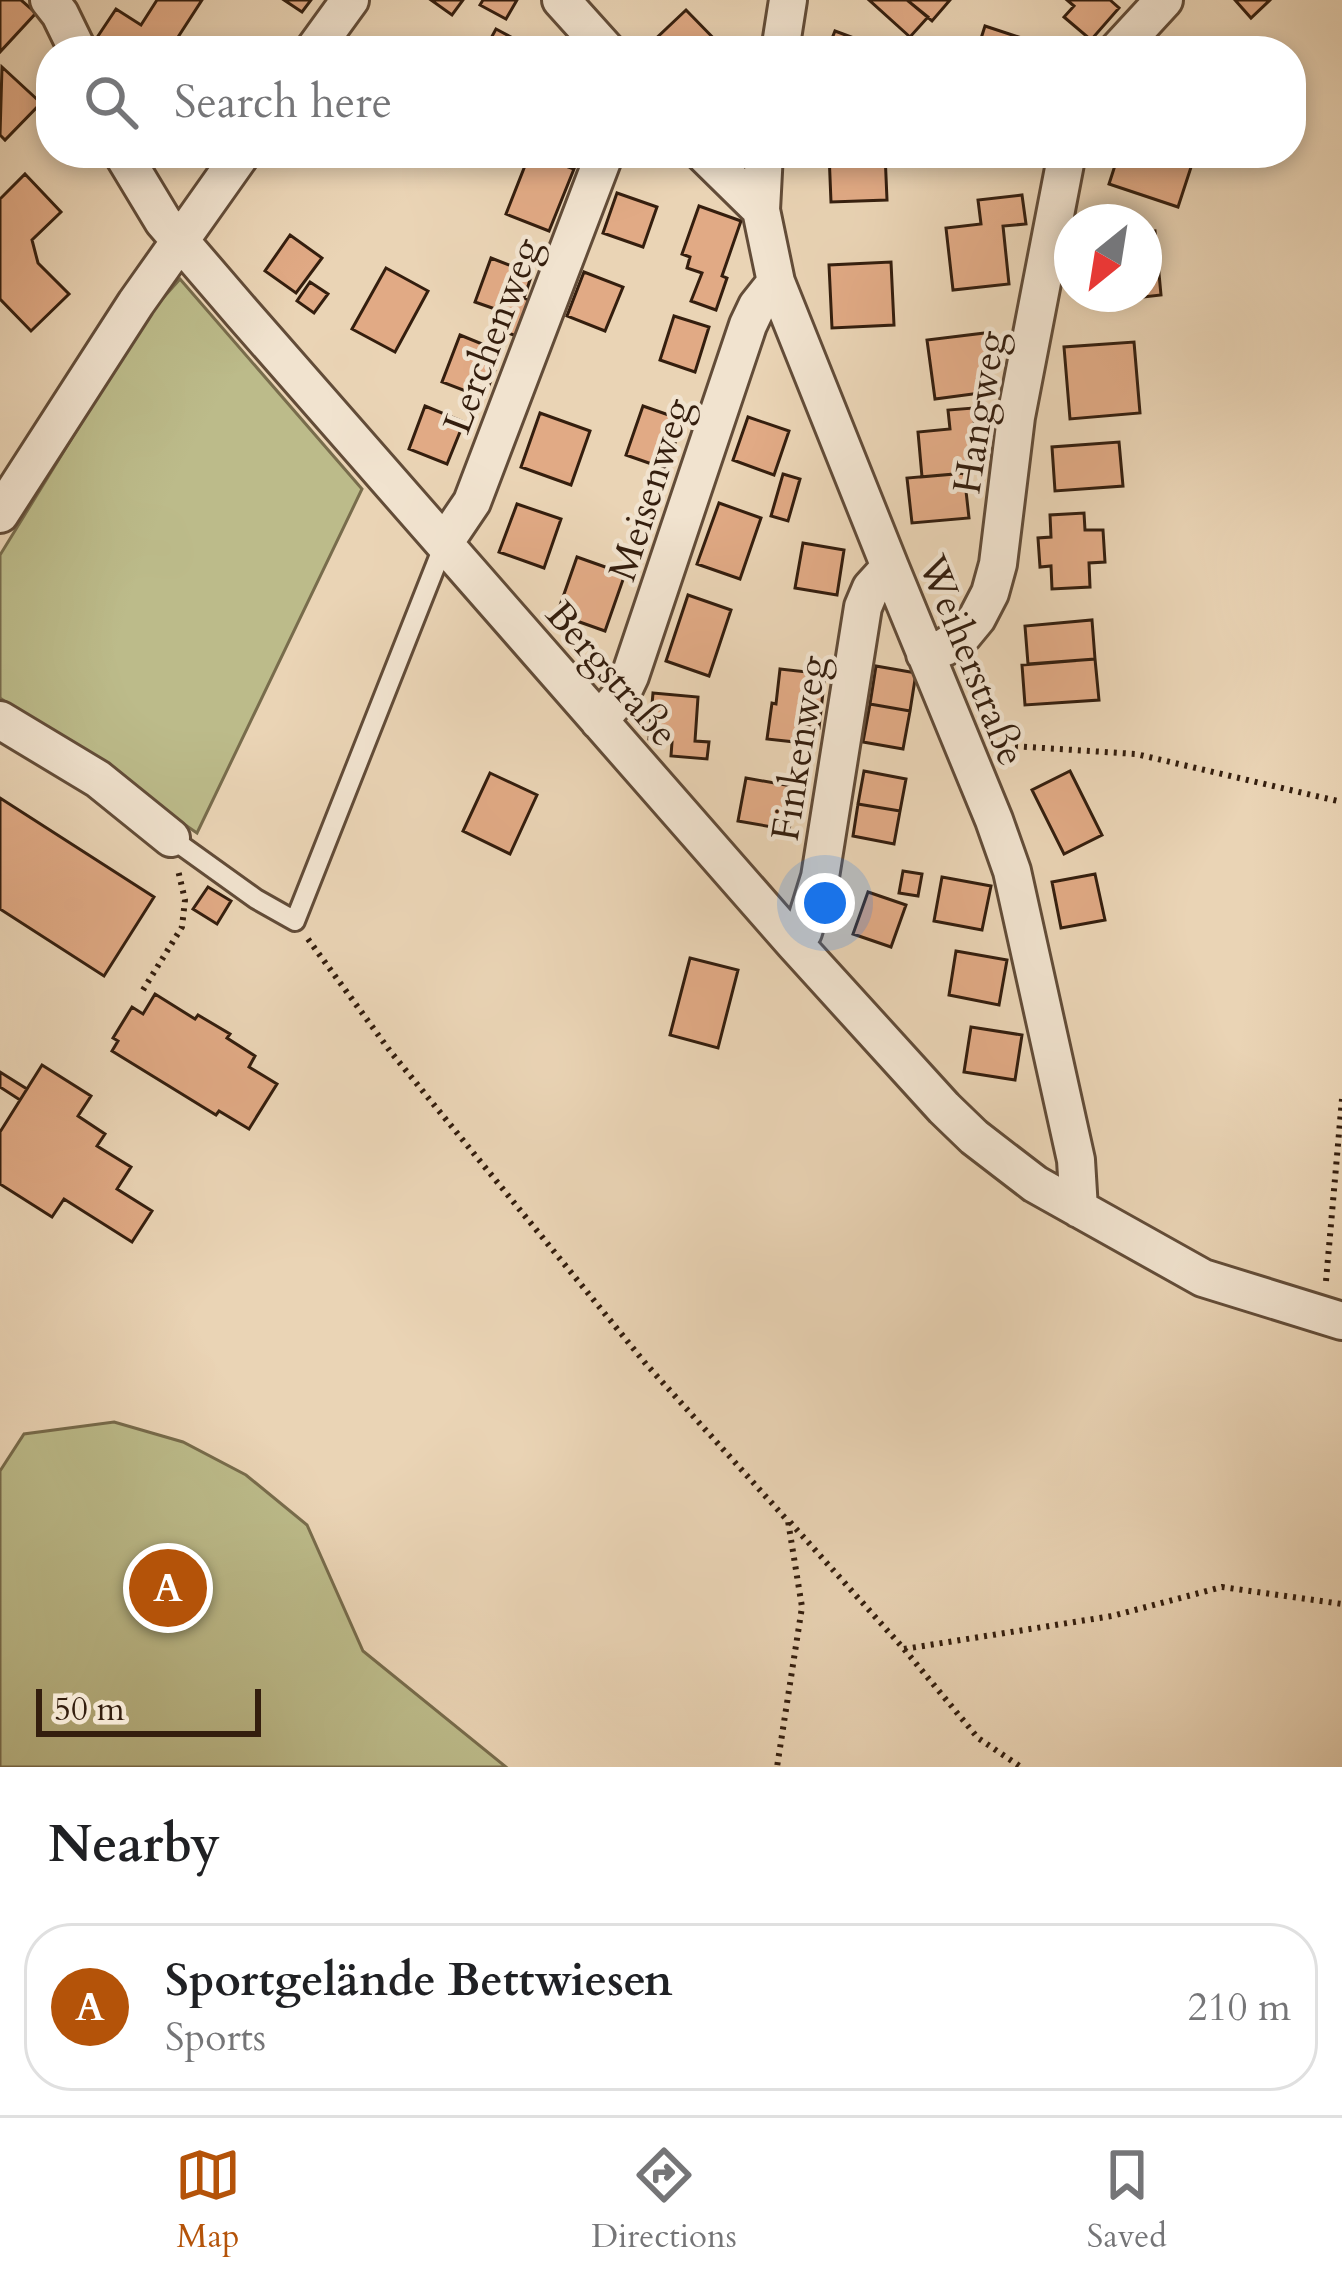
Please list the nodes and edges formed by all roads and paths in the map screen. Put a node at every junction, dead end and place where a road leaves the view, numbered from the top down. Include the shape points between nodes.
1 (50, 0) edge
2 (350, 0) edge
3 (561, 0) edge
4 (788, 0) edge
5 (1164, 0) edge
6 (70, 36) edge
7 (325, 36) edge
8 (594, 36) edge
9 (782, 36) edge
10 (1131, 36) edge
11 (130, 168) edge
12 (231, 168) edge
13 (599, 168) edge
14 (718, 168) edge
15 (763, 168) edge
16 (1064, 168) edge
17 (761, 210) junction
18 (180, 240) junction
19 (776, 282) junction
20 (0, 514) edge
21 (446, 542) junction
22 (890, 568) junction
23 (925, 654) junction
24 (0, 720) edge
25 (599, 721) junction
26 (962, 743) junction
27 (1342, 802) edge
28 (171, 838) junction
29 (295, 921) junction
30 (794, 944) junction
31 (143, 990) dead end
32 (1342, 1100) edge
33 (1079, 1209) junction
34 (1332, 1318) edge
35 (788, 1521) junction
36 (1342, 1604) edge
37 (904, 1649) junction
38 (777, 1767) edge
39 (1021, 1767) edge

1 - 6 street
2 - 7 street
3 - 8 street
4 - 9 street
5 - 10 street
11 - 18 street, Bergstraße
12 - 18 street
13 - 21 street, Lerchenweg via 472,502
14 - 17 street
15 - 17 street, Weiherstraße
16 - 23 street, Hangweg via 1016,417 998,564 963,635
17 - 19 street, Weiherstraße
18 - 20 street
18 - 21 street, Bergstraße
19 - 22 street, Weiherstraße
19 - 25 street, Meisenweg via 748,325 630,676
21 - 25 street, Bergstraße
21 - 29 lane
22 - 23 street, Weiherstraße
22 - 30 street, Finkenweg via 863,607 820,878
23 - 26 street, Weiherstraße
24 - 28 street via 98,778
25 - 30 street, Bergstraße
26 - 27 path via 1136,754
26 - 33 street, Weiherstraße via 1012,871 1076,1160
28 - 29 lane
28 - 31 path via 185,900 182,927
29 - 35 path via 390,1051 646,1364
30 - 33 street, Bergstraße via 974,1137
32 - 34 path
33 - 34 street, Bergstraße via 1203,1278
35 - 37 path
35 - 38 path via 802,1607
36 - 37 path via 1222,1587 1112,1616
37 - 39 path via 978,1738

